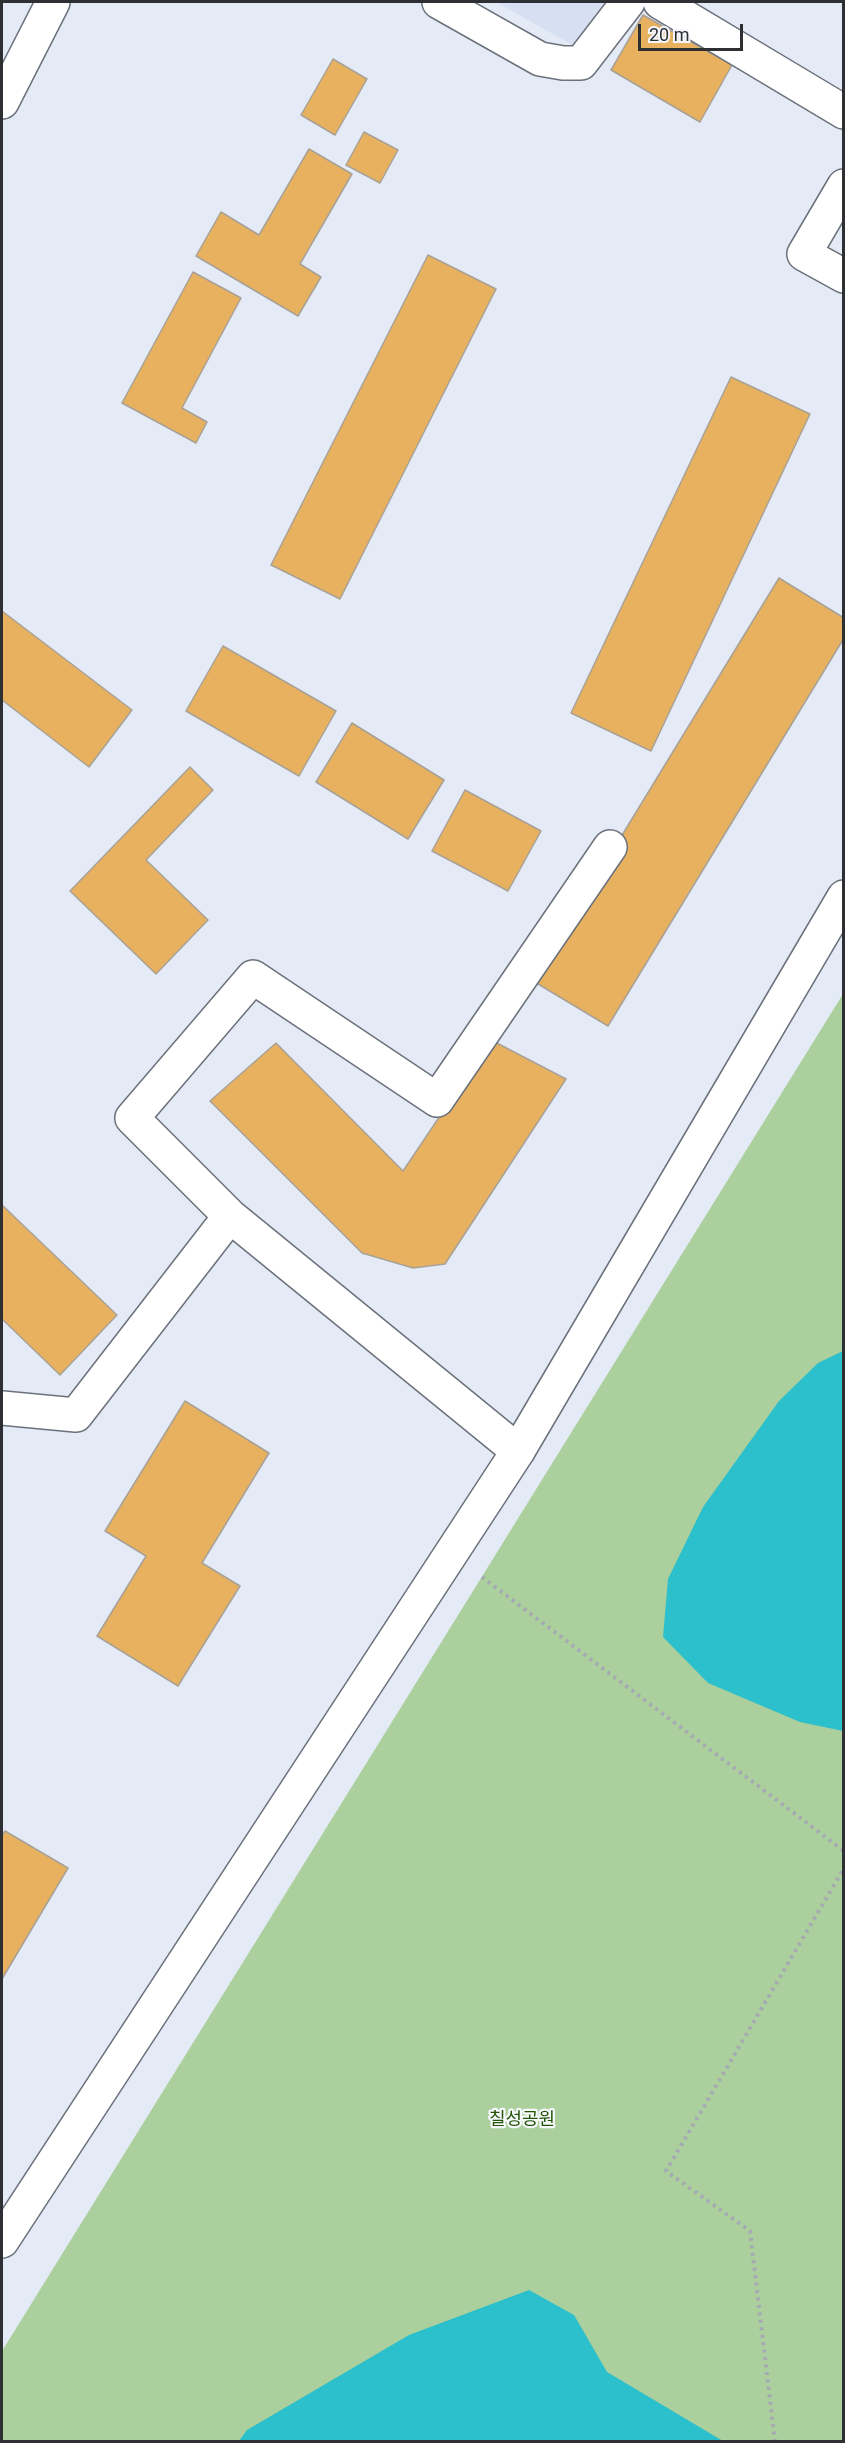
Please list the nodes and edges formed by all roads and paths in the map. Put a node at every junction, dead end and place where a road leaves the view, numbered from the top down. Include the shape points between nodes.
1 (53, 2) edge
2 (440, 2) edge
3 (628, 2) edge
4 (660, 2) edge
5 (2, 102) edge
6 (843, 112) edge
7 (843, 186) edge
8 (843, 276) edge
9 (610, 847) dead end
10 (843, 897) edge
11 (230, 1216) junction
12 (2, 1408) edge
13 (518, 1451) junction
14 (482, 1576) dead end
15 (843, 1851) edge
16 (843, 1868) edge
17 (2, 2241) edge
18 (775, 2442) edge

1 - 5 street
2 - 3 street via 540,59 563,63 581,63
4 - 6 street
7 - 8 street via 804,254
9 - 11 street via 437,1100 252,978 132,1118
10 - 13 street
11 - 12 street via 76,1415
11 - 13 street
13 - 17 street
14 - 15 path
16 - 18 path via 666,2171 750,2231

